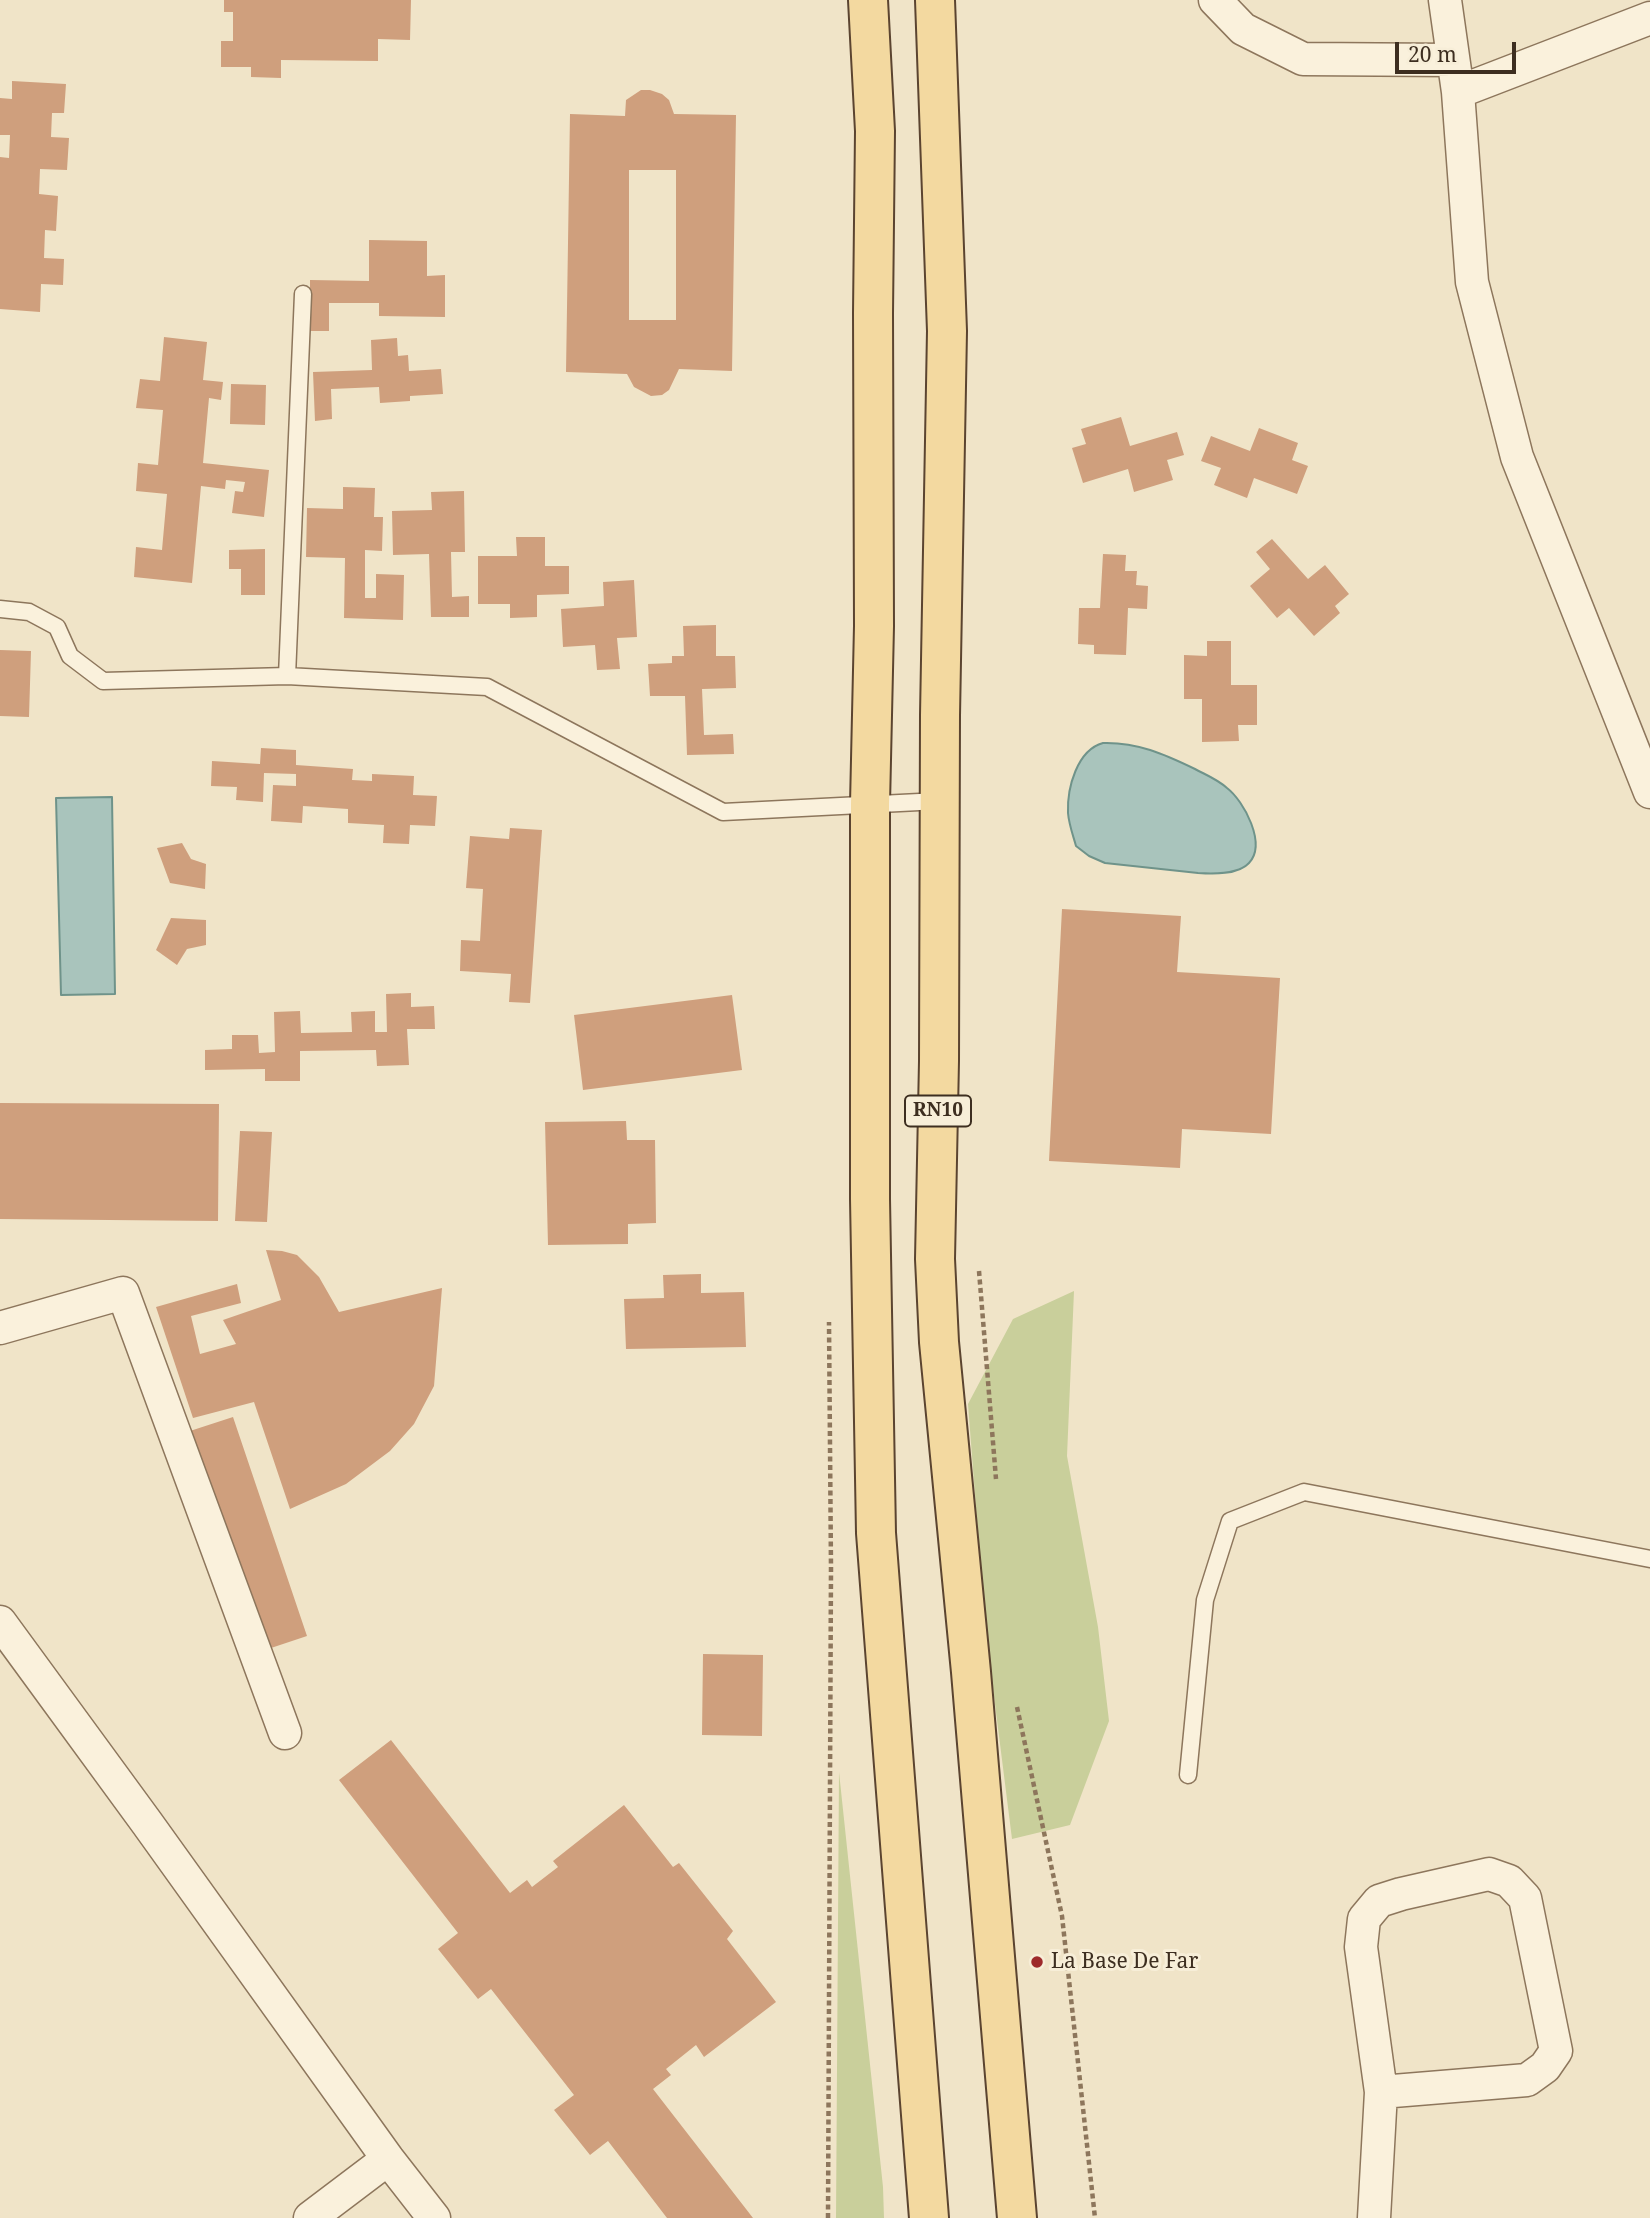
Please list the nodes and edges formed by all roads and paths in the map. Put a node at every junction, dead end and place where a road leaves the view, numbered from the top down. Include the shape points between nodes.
1 (868, 0) edge
2 (935, 0) edge
3 (1215, 0) edge
4 (1445, 0) edge
5 (1650, 18) edge
6 (1453, 60) junction
7 (1458, 92) junction
8 (303, 294) dead end
9 (0, 609) edge
10 (287, 676) junction
11 (1650, 792) edge
12 (939, 801) junction
13 (870, 804) junction
14 (978, 1265) dead end
15 (829, 1321) dead end
16 (0, 1328) edge
17 (996, 1482) dead end
18 (1650, 1559) edge
19 (0, 1622) edge
20 (1015, 1699) dead end
21 (285, 1733) dead end
22 (1188, 1775) dead end
23 (1381, 2092) junction
24 (388, 2159) junction
25 (310, 2218) edge
26 (434, 2218) edge
27 (828, 2218) edge
28 (929, 2218) edge
29 (1017, 2218) edge
30 (1095, 2218) edge
31 (1374, 2218) edge

1 - 13 main road via 875,131
2 - 12 main road, RN10 via 947,331
3 - 6 street via 1243,29 1303,59
4 - 6 street
5 - 7 street
6 - 7 street
7 - 11 street via 1472,282 1517,457
8 - 10 lane
9 - 10 lane via 29,612 57,627 70,656 103,681
10 - 13 lane via 487,687 723,812
12 - 13 lane
12 - 29 main road, RN10 via 935,1259 939,1342
13 - 28 main road via 876,1533
14 - 17 path
15 - 27 path
16 - 21 street via 122,1293
18 - 22 lane via 1304,1492 1230,1521 1205,1600
19 - 24 street
20 - 30 path via 1062,1916
23 - 23 street via 1361,1947 1364,1919 1379,1901 1401,1894 1489,1874 1509,1881 1525,1898 1556,2051 1545,2067 1527,2080
23 - 31 street
24 - 25 street
24 - 26 street

